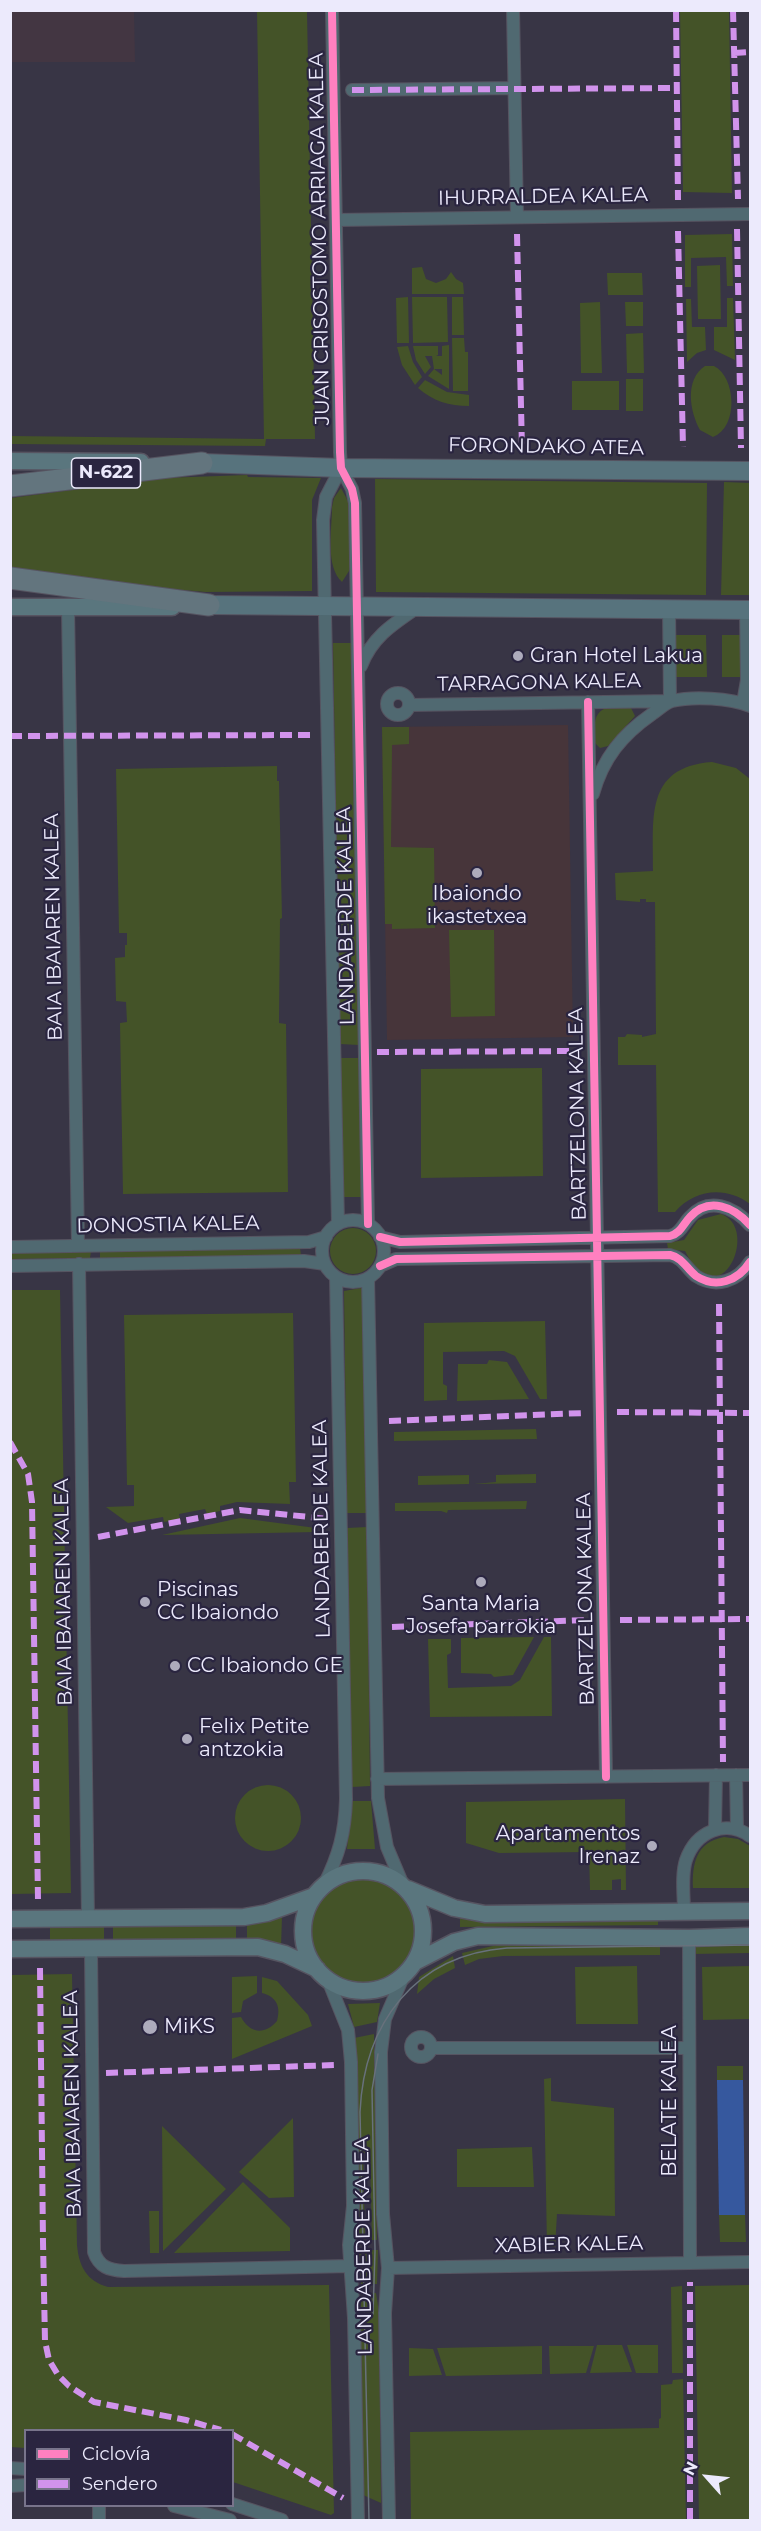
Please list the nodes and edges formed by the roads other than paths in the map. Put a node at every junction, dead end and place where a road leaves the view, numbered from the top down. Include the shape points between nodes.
1 (332, 10) edge
2 (513, 10) edge
3 (514, 88) junction
4 (352, 90) dead end
5 (750, 214) edge
6 (517, 217) junction
7 (336, 220) junction
8 (10, 461) edge
9 (202, 463) junction
10 (341, 468) junction
11 (750, 471) edge
12 (10, 486) edge
13 (10, 578) edge
14 (209, 605) junction
15 (326, 606) junction
16 (418, 606) junction
17 (10, 607) edge
18 (357, 607) junction
19 (68, 608) junction
20 (669, 609) junction
21 (748, 610) edge
22 (358, 673) junction
23 (670, 701) junction
24 (588, 702) junction
25 (748, 703) edge
26 (409, 705) dead end
27 (590, 813) junction
28 (338, 1224) junction
29 (368, 1224) junction
30 (750, 1225) edge
31 (326, 1237) junction
32 (380, 1237) junction
33 (597, 1238) junction
34 (10, 1246) edge
35 (78, 1246) junction
36 (597, 1256) junction
37 (750, 1263) edge
38 (79, 1264) junction
39 (325, 1264) junction
40 (10, 1266) edge
41 (380, 1266) junction
42 (336, 1277) junction
43 (368, 1278) junction
44 (716, 1775) junction
45 (736, 1775) junction
46 (750, 1775) edge
47 (606, 1777) junction
48 (376, 1779) junction
49 (737, 1827) junction
50 (715, 1829) junction
51 (750, 1836) edge
52 (405, 1886) junction
53 (319, 1891) junction
54 (750, 1911) edge
55 (684, 1912) junction
56 (88, 1918) junction
57 (10, 1920) edge
58 (750, 1936) edge
59 (689, 1938) junction
60 (91, 1949) junction
61 (10, 1950) edge
62 (409, 1969) junction
63 (323, 1975) junction
64 (432, 2048) dead end
65 (689, 2048) junction
66 (690, 2262) junction
67 (750, 2262) edge
68 (350, 2266) junction
69 (388, 2268) junction
70 (234, 2505) edge
71 (181, 2507) edge
72 (230, 2520) edge
73 (282, 2520) edge
74 (358, 2520) edge
75 (389, 2520) edge

1 - 7 street, JUAN CRISOSTOMO ARRIAGA KALEA
2 - 3 street
3 - 4 street
3 - 6 street
5 - 6 street, IHURRALDEA KALEA
6 - 7 street, IHURRALDEA KALEA
7 - 10 street, JUAN CRISOSTOMO ARRIAGA KALEA
8 - 9 main road, FORONDAKO ATEA
9 - 10 main road, FORONDAKO ATEA
9 - 12 highway, N-622
10 - 11 main road, FORONDAKO ATEA
10 - 15 street via 324,506
10 - 18 street via 355,498
13 - 14 highway
14 - 15 main road
14 - 19 main road
15 - 18 main road
15 - 28 street, LANDABERDE KALEA
16 - 18 main road
16 - 20 main road
16 - 22 street via 378,636
17 - 19 main road
18 - 22 street, LANDABERDE KALEA
19 - 35 street, BAIA IBAIAREN KALEA
20 - 21 main road
20 - 23 street
21 - 25 street
22 - 29 street, LANDABERDE KALEA
23 - 24 street, TARRAGONA KALEA
23 - 25 street, TARRAGONA KALEA
23 - 27 street, TARRAGONA KALEA via 617,744 597,780
24 - 26 street, TARRAGONA KALEA
24 - 27 street, BARTZELONA KALEA
27 - 33 street, BARTZELONA KALEA
28 - 29 street via 352,1220
28 - 31 street
29 - 32 street
30 - 33 street via 732,1209 710,1206 695,1212 675,1235
31 - 35 street, DONOSTIA KALEA via 309,1242
31 - 39 street via 322,1249
32 - 33 street via 400,1242
32 - 41 street
33 - 36 street, BARTZELONA KALEA
34 - 35 street, DONOSTIA KALEA
36 - 37 street via 675,1257 697,1276 716,1283 736,1278
36 - 41 street via 396,1259
36 - 47 street, BARTZELONA KALEA
38 - 39 street, DONOSTIA KALEA
38 - 40 street, DONOSTIA KALEA
38 - 56 street, BAIA IBAIAREN KALEA
39 - 42 street
41 - 43 street
42 - 43 street via 354,1282
42 - 53 street, LANDABERDE KALEA via 346,1799 345,1831
43 - 48 street
44 - 45 street
44 - 47 street
44 - 50 street
45 - 46 street
45 - 49 street
47 - 48 street
48 - 52 street via 385,1837
49 - 50 street
49 - 51 street
50 - 55 street via 692,1846 686,1860
52 - 53 main road via 384,1874 363,1870 349,1872
52 - 55 main road via 454,1908 485,1914
52 - 62 main road via 415,1899 423,1924 423,1937
53 - 56 main road via 267,1913 244,1917
53 - 63 main road via 304,1921 303,1934 305,1946
54 - 55 main road
56 - 57 main road
58 - 59 main road
59 - 62 main road via 478,1936 454,1942
59 - 65 street, BELATE KALEA
60 - 61 main road
60 - 63 main road via 258,1947 285,1954
60 - 68 street, BAIA IBAIAREN KALEA via 97,2259 105,2268 124,2271
62 - 63 main road via 387,1986 367,1991 347,1988
62 - 69 street, LANDABERDE KALEA via 390,2003 382,2036 383,2214
63 - 68 street, LANDABERDE KALEA via 348,2030 351,2062
64 - 65 street
65 - 66 street, BELATE KALEA
66 - 67 street, XABIER KALEA
66 - 69 street, XABIER KALEA
68 - 74 street, LANDABERDE KALEA
69 - 75 street, LANDABERDE KALEA via 385,2313
70 - 73 street
71 - 72 street

